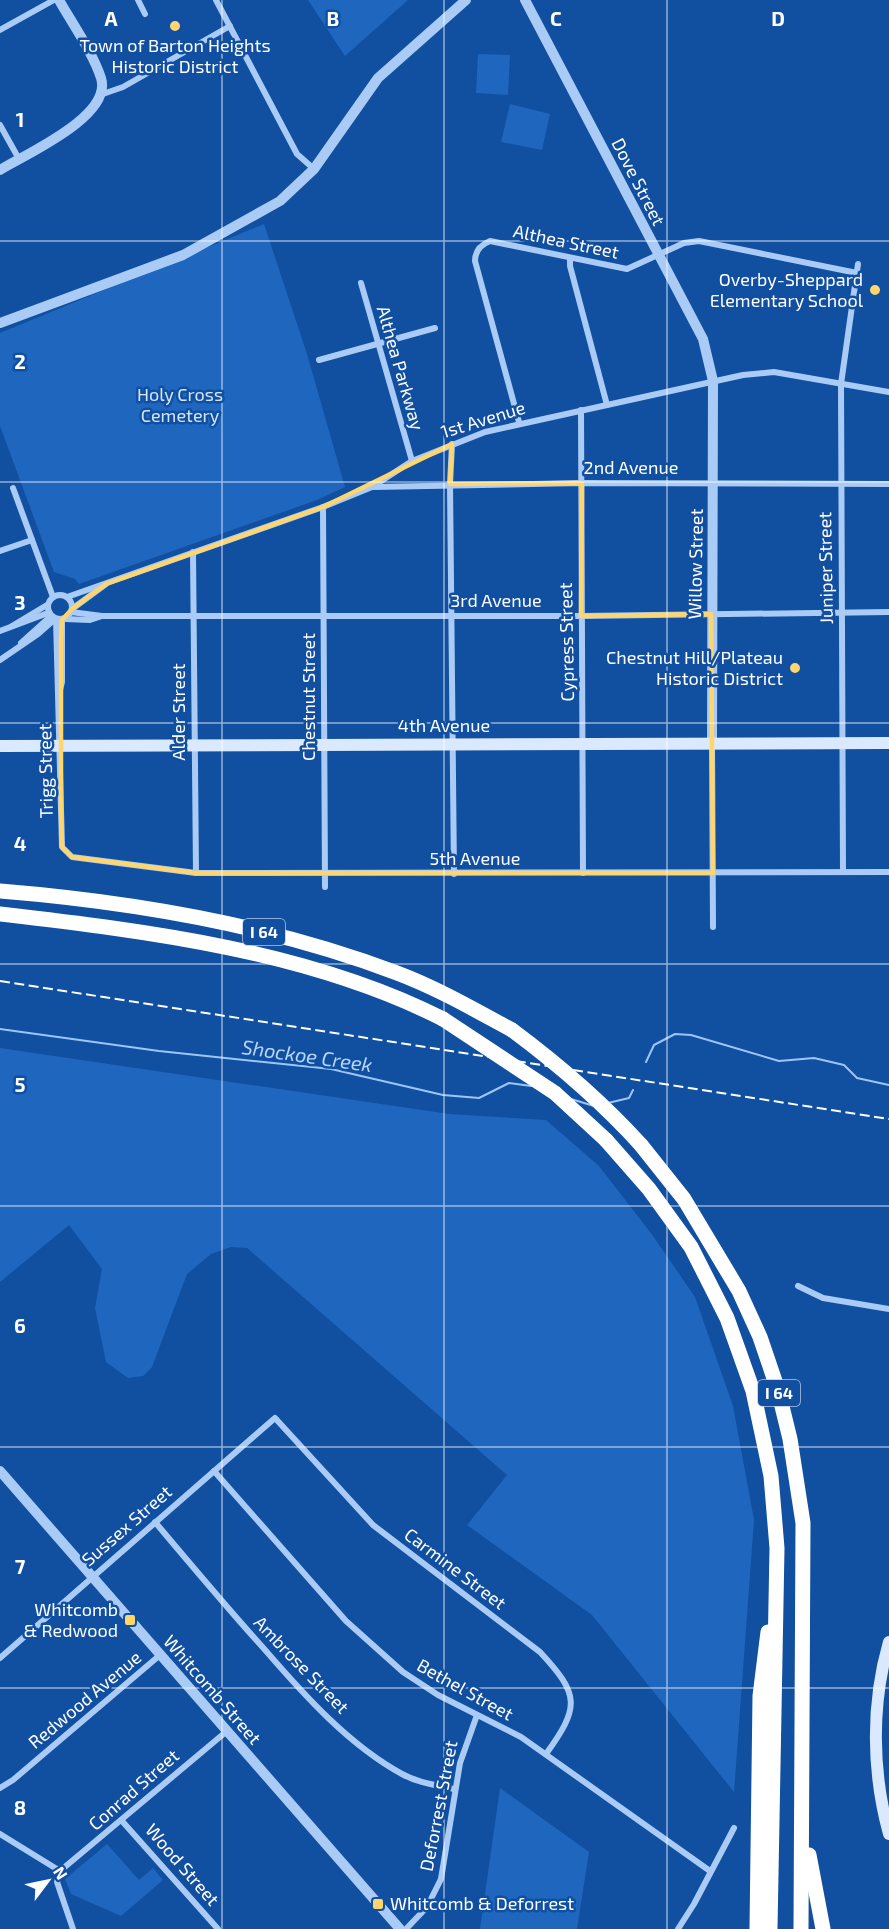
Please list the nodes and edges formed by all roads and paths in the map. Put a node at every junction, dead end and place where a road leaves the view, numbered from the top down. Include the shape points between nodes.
1 (138, 0) edge
2 (216, 0) edge
3 (466, 0) edge
4 (525, 0) edge
5 (60, 1) edge
6 (145, 14) dead end
7 (230, 26) junction
8 (0, 30) edge
9 (100, 95) junction
10 (0, 125) edge
11 (19, 159) junction
12 (314, 169) junction
13 (0, 170) edge
14 (658, 256) junction
15 (570, 258) junction
16 (858, 264) dead end
17 (857, 273) junction
18 (361, 283) dead end
19 (0, 323) edge
20 (435, 328) dead end
21 (377, 343) junction
22 (319, 360) dead end
23 (713, 381) junction
24 (841, 384) junction
25 (889, 392) edge
26 (607, 405) junction
27 (581, 410) junction
28 (519, 422) junction
29 (452, 444) junction
30 (412, 461) junction
31 (582, 483) junction
32 (450, 484) junction
33 (714, 484) junction
34 (889, 484) edge
35 (840, 485) junction
36 (372, 487) junction
37 (12, 488) dead end
38 (323, 507) junction
39 (32, 540) junction
40 (0, 551) edge
41 (193, 552) junction
42 (106, 584) junction
43 (53, 597) junction
44 (67, 597) junction
45 (71, 611) junction
46 (843, 612) junction
47 (889, 612) edge
48 (711, 614) junction
49 (323, 615) junction
50 (55, 616) junction
51 (102, 616) junction
52 (195, 616) junction
53 (453, 616) junction
54 (581, 616) junction
55 (0, 631) edge
56 (0, 660) edge
57 (712, 742) junction
58 (843, 743) junction
59 (889, 743) edge
60 (194, 744) junction
61 (325, 744) junction
62 (453, 744) junction
63 (583, 744) junction
64 (0, 746) edge
65 (60, 746) junction
66 (64, 852) joint
67 (843, 872) junction
68 (889, 872) edge
69 (195, 873) junction
70 (325, 873) junction
71 (583, 873) junction
72 (713, 873) junction
73 (454, 874) junction
74 (325, 887) dead end
75 (0, 891) edge
76 (0, 914) edge
77 (713, 927) dead end
78 (798, 1286) dead end
79 (889, 1309) edge
80 (275, 1418) joint
81 (0, 1471) edge
82 (214, 1471) junction
83 (155, 1522) junction
84 (777, 1548) junction
85 (92, 1577) junction
86 (889, 1642) edge
87 (160, 1655) junction
88 (0, 1658) edge
89 (477, 1716) junction
90 (227, 1731) junction
91 (546, 1754) junction
92 (0, 1788) edge
93 (454, 1789) junction
94 (803, 1812) junction
95 (122, 1821) junction
96 (734, 1828) dead end
97 (0, 1834) edge
98 (889, 1834) edge
99 (60, 1871) junction
100 (710, 1871) junction
101 (757, 1913) junction
102 (73, 1929) edge
103 (218, 1929) edge
104 (400, 1929) edge
105 (406, 1929) edge
106 (678, 1929) edge
107 (748, 1929) edge
108 (757, 1929) edge
109 (770, 1929) edge
110 (801, 1929) edge
111 (823, 1929) edge

1 - 6 street
2 - 7 street
3 - 12 street via 378,78
4 - 14 street, Dove Street
5 - 8 street
5 - 9 street via 101,79
7 - 9 street via 123,87
7 - 12 street via 297,154
9 - 11 street via 83,119
10 - 11 street
11 - 13 street
12 - 19 street via 280,201 201,246
14 - 15 street, Althea Street via 627,269
14 - 17 street, Althea Street via 684,243 699,241
14 - 23 street, Dove Street via 703,339
15 - 26 street
15 - 28 street, Althea Street via 490,241 482,244 476,256
16 - 17 street, Juniper Street
17 - 24 street, Juniper Street
18 - 21 street, Althea Parkway
20 - 21 street
21 - 22 street
21 - 30 street, Althea Parkway
23 - 24 street, 1st Avenue via 774,372
23 - 26 street, 1st Avenue
23 - 33 street, Willow Street
24 - 25 street, 1st Avenue
24 - 35 street, Juniper Street
26 - 27 street, 1st Avenue
27 - 28 street, 1st Avenue
27 - 31 street, Cypress Street
28 - 29 street, 1st Avenue
29 - 30 street, 1st Avenue
29 - 32 street
30 - 36 street, 1st Avenue
31 - 32 street, 2nd Avenue
31 - 33 street, 2nd Avenue
31 - 54 street, Cypress Street
32 - 36 street, 2nd Avenue
32 - 53 street
33 - 35 street, 2nd Avenue
33 - 48 street, Willow Street
34 - 35 street, 2nd Avenue
35 - 46 street, Juniper Street
36 - 38 street, 1st Avenue
37 - 39 street
38 - 41 street, 1st Avenue
38 - 49 street, Chestnut Street
39 - 40 street
39 - 43 street
41 - 42 street, 1st Avenue
41 - 52 street, Alder Street
42 - 44 street, 1st Avenue
42 - 45 street, 1st Avenue
43 - 44 street, 1st Avenue
43 - 50 street
44 - 45 street
45 - 50 street, 1st Avenue
45 - 51 street, 3rd Avenue
46 - 47 street, 3rd Avenue
46 - 48 street, 3rd Avenue
46 - 58 street, Juniper Street
48 - 54 street, 3rd Avenue
48 - 57 street, Willow Street
49 - 52 street, 3rd Avenue
49 - 53 street, 3rd Avenue
49 - 61 street, Chestnut Street
50 - 51 street, 3rd Avenue via 90,620
50 - 55 street
50 - 56 street via 38,634
50 - 65 street, Trigg Street via 62,682
51 - 52 street, 3rd Avenue
52 - 60 street, Alder Street
53 - 54 street, 3rd Avenue
53 - 62 street
54 - 63 street, Cypress Street
57 - 58 main road, 4th Avenue
57 - 63 main road, 4th Avenue
57 - 72 street, Willow Street
58 - 59 main road, 4th Avenue
58 - 67 street, Juniper Street
60 - 61 main road, 4th Avenue
60 - 65 main road, 4th Avenue
60 - 69 street, Alder Street
61 - 62 main road, 4th Avenue
61 - 70 street, Chestnut Street
62 - 63 main road, 4th Avenue
62 - 73 street
63 - 71 street, Cypress Street
64 - 65 main road, 4th Avenue
65 - 66 street, Trigg Street
66 - 69 street, 5th Avenue via 72,857
67 - 68 street, 5th Avenue
67 - 72 street, 5th Avenue
69 - 70 street, 5th Avenue
70 - 73 street, 5th Avenue
70 - 74 street, Chestnut Street
71 - 72 street, 5th Avenue
71 - 73 street, 5th Avenue
72 - 77 street, Willow Street
75 - 94 highway, I 64, bridge via 125,905 233,925 399,973 512,1030 558,1064 641,1145 684,1199 739,1291 760,1337 790,1439 803,1523
76 - 84 highway, I 64, bridge via 105,926 268,958 378,990 443,1019 555,1093 606,1140 666,1210 691,1247 727,1318 753,1391 771,1476
78 - 79 street via 823,1298
80 - 82 street, Sussex Street
80 - 91 street, Carmine Street via 373,1525 540,1652 566,1682 572,1708 569,1721
81 - 85 street, Whitcomb Street
82 - 83 street, Sussex Street
82 - 89 street, Bethel Street via 374,1648 403,1672
83 - 85 street, Sussex Street
83 - 93 street, Ambrose Street via 322,1712 402,1774
84 - 101 highway via 760,1696
84 - 109 highway, I 64
85 - 87 street, Whitcomb Street
85 - 88 street, Sussex Street
86 - 98 main road via 876,1724 878,1779
87 - 90 street, Whitcomb Street
87 - 92 street, Redwood Avenue
89 - 91 street, Bethel Street
89 - 93 street, Deforrest Street via 465,1744
90 - 95 street, Conrad Street
90 - 104 street, Whitcomb Street
91 - 100 street, Bethel Street
93 - 105 street, Deforrest Street via 441,1879 427,1906
94 - 110 highway, I 64
94 - 111 highway
95 - 99 street, Conrad Street
95 - 103 street, Wood Street
96 - 100 street
97 - 99 street
99 - 102 street via 57,1882
100 - 106 street
101 - 107 highway
101 - 108 highway

